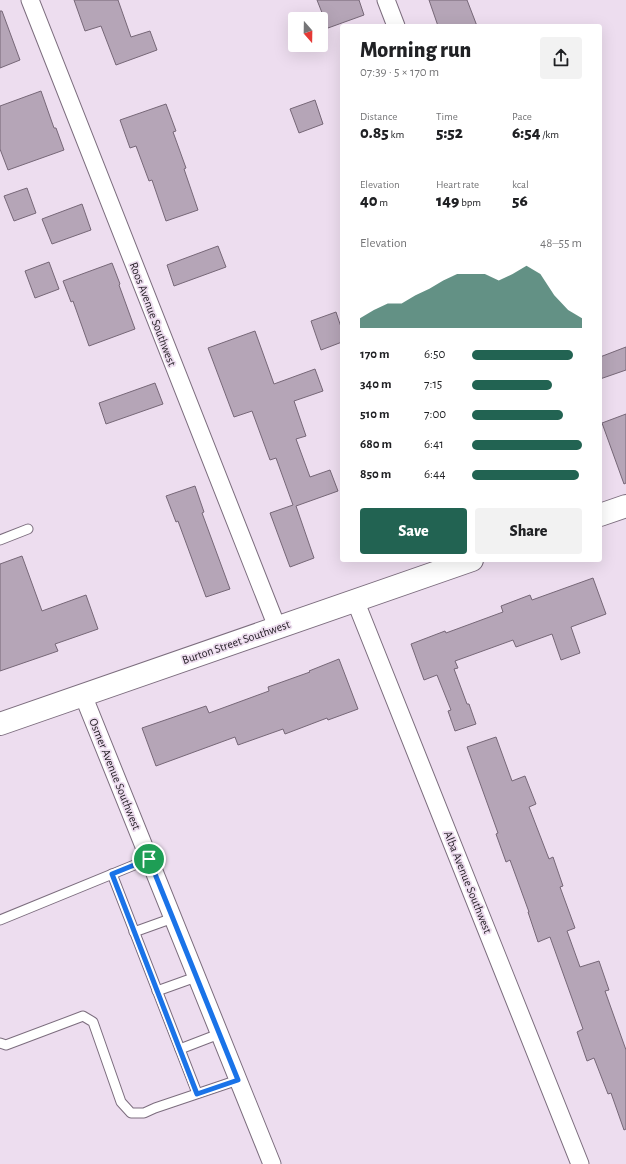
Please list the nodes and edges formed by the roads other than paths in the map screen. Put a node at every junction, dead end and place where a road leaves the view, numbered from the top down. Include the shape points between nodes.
1 (30, 0) edge
2 (386, 0) edge
3 (395, 24) edge
4 (625, 509) edge
5 (602, 515) edge
6 (28, 529) dead end
7 (0, 540) edge
8 (466, 562) edge
9 (355, 600) junction
10 (277, 627) junction
11 (83, 695) junction
12 (0, 724) edge
13 (149, 859) junction
14 (112, 874) junction
15 (173, 918) junction
16 (0, 920) edge
17 (134, 932) junction
18 (196, 977) junction
19 (157, 991) junction
20 (219, 1034) junction
21 (0, 1043) edge
22 (180, 1048) junction
23 (238, 1080) junction
24 (197, 1094) junction
25 (272, 1164) edge
26 (580, 1164) edge

1 - 10 street, Roos Avenue Southwest
2 - 3 street
4 - 5 main road
6 - 7 lane
8 - 9 main road, Burton Street Southwest
9 - 10 main road, Burton Street Southwest
9 - 26 street, Alba Avenue Southwest
10 - 11 main road, Burton Street Southwest
11 - 12 main road, Burton Street Southwest
11 - 13 street, Osmer Avenue Southwest
13 - 14 lane
13 - 15 street, Osmer Avenue Southwest
14 - 16 lane
14 - 17 lane
15 - 17 lane
15 - 18 street, Osmer Avenue Southwest
17 - 19 lane
18 - 19 lane
18 - 20 street, Osmer Avenue Southwest
19 - 22 lane
20 - 22 lane
20 - 23 street, Osmer Avenue Southwest
21 - 24 lane via 6,1045 82,1016 93,1022 121,1102 131,1113 144,1112
22 - 24 lane
23 - 24 lane
23 - 25 street, Osmer Avenue Southwest

